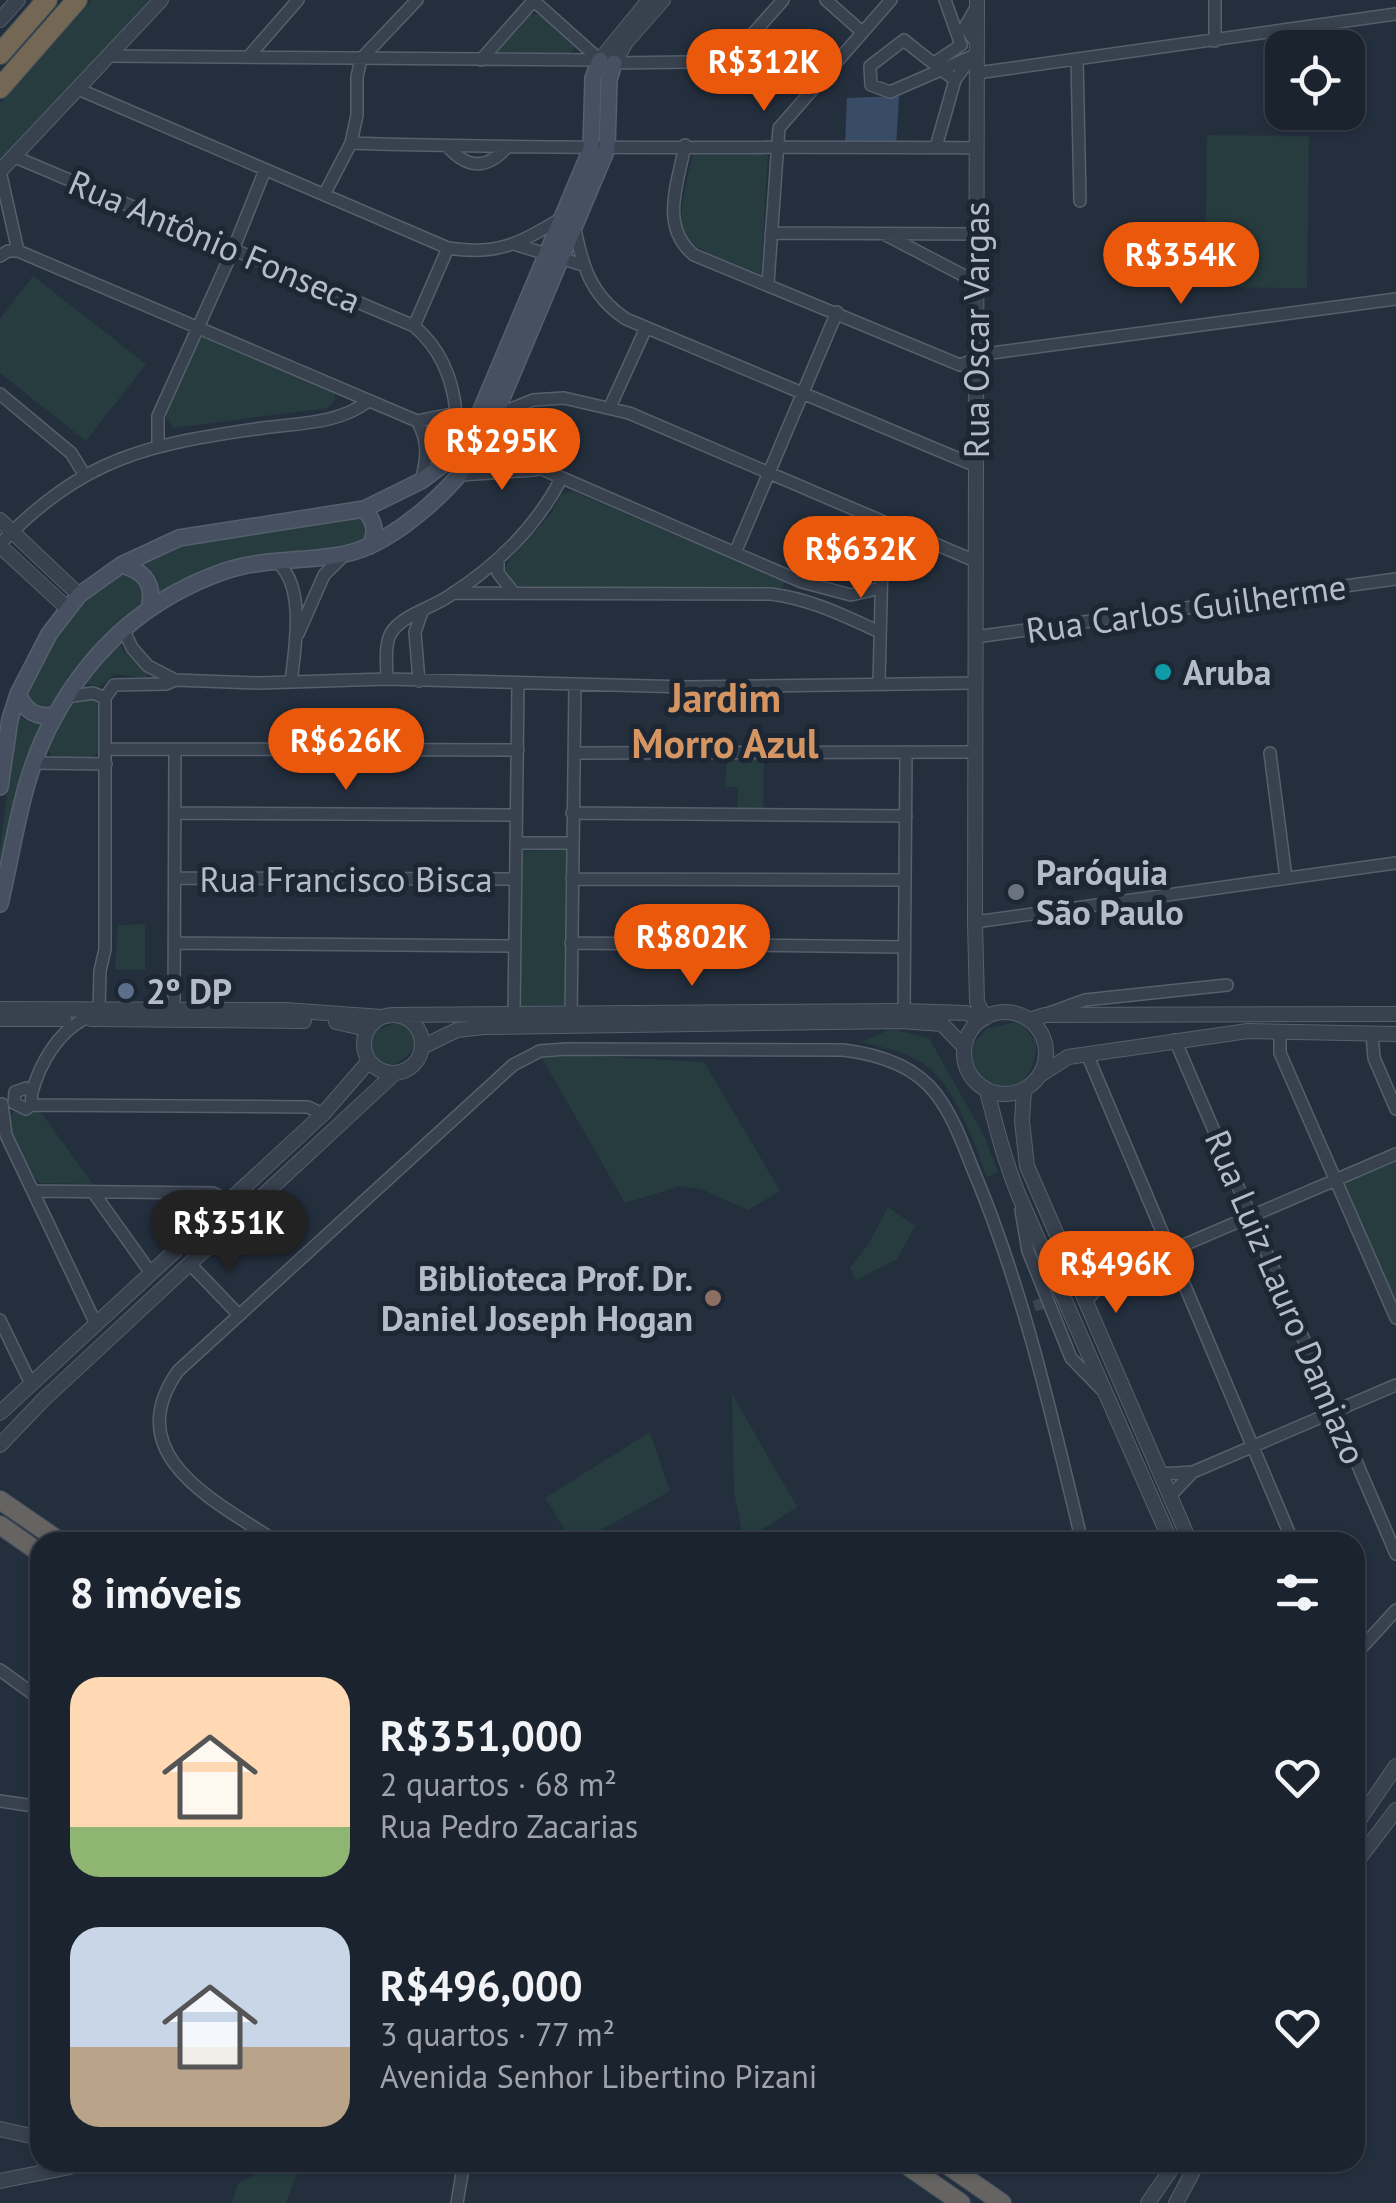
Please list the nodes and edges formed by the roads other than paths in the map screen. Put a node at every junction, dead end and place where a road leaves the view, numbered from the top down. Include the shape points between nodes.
1 (18, 0) edge
2 (47, 0) edge
3 (76, 0) edge
4 (161, 0) edge
5 (298, 0) edge
6 (417, 0) edge
7 (534, 0) edge
8 (649, 0) edge
9 (663, 0) edge
10 (783, 0) edge
11 (826, 0) edge
12 (891, 0) edge
13 (946, 0) edge
14 (1215, 0) edge
15 (977, 3) edge
16 (1396, 14) edge
17 (0, 20) edge
18 (862, 32) junction
19 (1215, 41) junction
20 (975, 50) junction
21 (0, 54) edge
22 (250, 55) junction
23 (109, 56) junction
24 (361, 59) junction
25 (481, 60) junction
26 (838, 60) junction
27 (1078, 60) junction
28 (607, 62) junction
29 (728, 62) junction
30 (938, 67) junction
31 (977, 73) junction
32 (955, 80) junction
33 (0, 88) edge
34 (78, 89) junction
35 (351, 143) junction
36 (685, 145) junction
37 (447, 146) junction
38 (778, 146) junction
39 (507, 147) junction
40 (936, 148) junction
41 (976, 148) junction
42 (599, 149) junction
43 (16, 157) junction
44 (264, 170) junction
45 (0, 171) edge
46 (325, 193) junction
47 (1080, 200) dead end
48 (568, 221) junction
49 (772, 233) junction
50 (882, 234) junction
51 (976, 234) junction
52 (517, 244) junction
53 (448, 248) junction
54 (233, 250) junction
55 (18, 251) junction
56 (0, 256) edge
57 (553, 256) junction
58 (583, 266) junction
59 (976, 282) junction
60 (768, 283) junction
61 (1396, 299) edge
62 (837, 312) junction
63 (414, 326) junction
64 (646, 328) junction
65 (197, 329) junction
66 (976, 359) junction
67 (0, 394) edge
68 (802, 394) junction
69 (367, 402) junction
70 (610, 407) junction
71 (417, 421) junction
72 (475, 421) junction
73 (158, 445) junction
74 (976, 466) junction
75 (540, 470) junction
76 (769, 472) junction
77 (84, 474) junction
78 (461, 475) junction
79 (560, 480) junction
80 (421, 481) junction
81 (364, 509) junction
82 (0, 520) edge
83 (883, 522) junction
84 (12, 531) junction
85 (0, 545) edge
86 (370, 546) junction
87 (735, 553) junction
88 (344, 554) junction
89 (274, 560) junction
90 (498, 560) junction
91 (975, 561) junction
92 (121, 565) junction
93 (1396, 579) edge
94 (802, 582) junction
95 (882, 588) junction
96 (455, 593) junction
97 (514, 593) junction
98 (798, 598) junction
99 (73, 602) junction
100 (149, 608) junction
101 (422, 612) junction
102 (123, 628) junction
103 (880, 632) junction
104 (296, 638) junction
105 (975, 638) junction
106 (387, 679) junction
107 (175, 680) junction
108 (291, 682) junction
109 (419, 682) junction
110 (879, 682) junction
111 (975, 683) junction
112 (575, 684) junction
113 (518, 685) junction
114 (18, 694) junction
115 (67, 697) junction
116 (106, 698) junction
117 (55, 715) junction
118 (106, 748) junction
119 (175, 749) junction
120 (518, 750) junction
121 (906, 752) junction
122 (974, 752) junction
123 (575, 753) junction
124 (1270, 753) dead end
125 (32, 763) junction
126 (106, 764) junction
127 (0, 787) edge
128 (175, 813) junction
129 (572, 813) junction
130 (516, 815) junction
131 (906, 816) junction
132 (516, 843) junction
133 (572, 843) junction
134 (1396, 862) edge
135 (175, 878) junction
136 (1286, 878) junction
137 (516, 879) junction
138 (572, 879) junction
139 (905, 880) junction
140 (0, 904) edge
141 (975, 922) junction
142 (175, 942) junction
143 (572, 943) junction
144 (515, 946) junction
145 (904, 946) junction
146 (1226, 985) dead end
147 (0, 1009) edge
148 (99, 1010) junction
149 (904, 1011) junction
150 (174, 1014) junction
151 (514, 1014) junction
152 (1046, 1014) junction
153 (1396, 1014) edge
154 (387, 1016) junction
155 (983, 1018) junction
156 (0, 1019) edge
157 (44, 1019) junction
158 (84, 1019) junction
159 (571, 1020) junction
160 (1028, 1020) junction
161 (484, 1028) junction
162 (368, 1029) junction
163 (1280, 1030) junction
164 (1372, 1034) junction
165 (1396, 1034) edge
166 (1175, 1040) junction
167 (422, 1047) junction
168 (964, 1047) junction
169 (54, 1048) junction
170 (1087, 1054) junction
171 (369, 1061) junction
172 (395, 1073) junction
173 (1040, 1074) junction
174 (1024, 1090) junction
175 (987, 1091) junction
176 (31, 1096) junction
177 (7, 1102) edge
178 (1396, 1110) edge
179 (323, 1114) junction
180 (1396, 1154) edge
181 (1334, 1180) junction
182 (32, 1191) junction
183 (93, 1192) junction
184 (1019, 1196) junction
185 (229, 1201) junction
186 (1252, 1216) junction
187 (1171, 1251) junction
188 (190, 1263) junction
189 (151, 1273) junction
190 (1076, 1277) junction
191 (1107, 1278) junction
192 (1086, 1301) junction
193 (1037, 1306) junction
194 (239, 1315) junction
195 (1396, 1318) edge
196 (0, 1320) edge
197 (1043, 1322) junction
198 (96, 1324) junction
199 (31, 1384) junction
200 (1396, 1385) edge
201 (1107, 1396) junction
202 (1336, 1410) junction
203 (0, 1413) edge
204 (0, 1445) edge
205 (1254, 1448) junction
206 (1193, 1472) junction
207 (1160, 1474) junction
208 (1170, 1496) junction
209 (0, 1500) edge
210 (0, 1526) edge
211 (46, 1532) edge
212 (263, 1532) edge
213 (1080, 1532) edge
214 (1167, 1532) edge
215 (1186, 1532) edge
216 (1289, 1532) edge
217 (30, 1546) edge
218 (1396, 1554) edge
219 (1396, 1610) edge
220 (1365, 1644) edge
221 (0, 1670) edge
222 (30, 1692) edge
223 (1396, 1766) edge
224 (0, 1801) edge
225 (30, 1806) edge
226 (1396, 1810) edge
227 (1365, 1811) edge
228 (1365, 1851) edge
229 (0, 2129) edge
230 (30, 2136) edge
231 (34, 2172) edge
232 (462, 2172) edge
233 (917, 2172) edge
234 (957, 2172) edge
235 (1169, 2172) edge
236 (1193, 2172) edge
237 (0, 2180) edge
238 (457, 2203) edge
239 (962, 2203) edge
240 (1002, 2203) edge
241 (1148, 2203) edge
242 (1176, 2203) edge

1 - 17 street
2 - 21 highway
3 - 33 highway
4 - 23 street
5 - 22 street
6 - 24 street
7 - 25 street
7 - 28 street
8 - 28 street
9 - 28 street
10 - 29 street
11 - 18 street
12 - 18 street
13 - 30 street via 961,45
14 - 19 street
15 - 20 street, Rua Oscar Vargas
16 - 19 street
18 - 26 street
19 - 27 street
20 - 30 street
20 - 31 street, Rua Oscar Vargas
20 - 32 street
22 - 23 street
22 - 24 street
23 - 34 street
24 - 25 street
24 - 35 street
25 - 28 street
26 - 29 street
26 - 38 street via 779,128
27 - 31 street
27 - 47 street
28 - 29 street
28 - 42 main road via 594,78
30 - 30 street via 904,40 870,66 871,84 890,92
30 - 32 street
31 - 41 street, Rua Oscar Vargas
32 - 40 street
34 - 43 street
34 - 44 street
35 - 37 street
35 - 46 street
36 - 38 street
36 - 42 street
36 - 60 street via 673,216 680,244
37 - 39 street
37 - 39 street via 480,166
38 - 40 street
38 - 49 street
39 - 42 street
40 - 41 street
41 - 51 street, Rua Oscar Vargas
42 - 48 main road
43 - 45 street
43 - 54 street, Rua Antônio Fonseca
44 - 46 street
44 - 54 street
45 - 55 street
46 - 53 street
48 - 52 street
48 - 57 main road
48 - 58 street
49 - 50 street
49 - 60 street
50 - 51 street
50 - 59 street
51 - 59 street, Rua Oscar Vargas
52 - 53 street via 495,251
52 - 57 street
53 - 63 street
54 - 63 street, Rua Antônio Fonseca
54 - 65 street
55 - 56 street
55 - 65 street
57 - 58 street
57 - 72 main road
58 - 64 street via 609,308
59 - 66 street, Rua Oscar Vargas
60 - 62 street
61 - 66 street
62 - 66 street via 960,365
62 - 68 street
63 - 72 street, Rua Antônio Fonseca
64 - 68 street
64 - 70 street
65 - 69 street
65 - 73 street via 158,416
66 - 74 street, Rua Oscar Vargas
67 - 77 street via 71,453
68 - 74 street
68 - 76 street
69 - 71 street
69 - 73 street via 341,417
70 - 72 street via 534,400
70 - 76 street
71 - 72 street
71 - 80 street via 426,449
72 - 75 street via 497,448
72 - 78 main road
72 - 80 main road via 445,463
73 - 77 street
74 - 91 street, Rua Oscar Vargas
75 - 78 street
75 - 79 street
76 - 83 street
76 - 87 street
77 - 84 street
78 - 86 main road
79 - 87 street
79 - 90 street via 532,526
80 - 81 main road
81 - 86 main road via 376,534
81 - 92 main road via 178,538
82 - 84 street
83 - 91 street
83 - 95 street
84 - 85 street
84 - 99 street
85 - 99 street
86 - 88 main road
87 - 94 street
88 - 89 main road
88 - 104 street via 324,575
89 - 100 main road via 228,570
89 - 104 street via 290,575
90 - 96 street
90 - 97 street via 498,573
91 - 105 street, Rua Oscar Vargas
92 - 99 main road
92 - 100 main road via 144,575
93 - 105 street, Rua Carlos Guilherme
94 - 95 street via 851,595
94 - 98 street
95 - 103 street
96 - 97 street
96 - 101 street
97 - 98 street
98 - 103 street
99 - 114 main road
100 - 102 main road
101 - 106 street via 392,630
101 - 109 street via 415,632
102 - 107 street via 148,666
102 - 115 main road
103 - 110 street
104 - 108 street
105 - 111 street, Rua Oscar Vargas
106 - 108 street
106 - 109 street
107 - 108 street
107 - 116 street via 114,685
109 - 113 street
110 - 111 street
110 - 112 street
111 - 122 street, Rua Oscar Vargas
112 - 113 street
112 - 123 street
113 - 120 street
114 - 117 main road via 32,713
114 - 127 main road
115 - 116 street
115 - 117 main road
116 - 118 street
117 - 125 main road
118 - 119 street
118 - 126 street
119 - 120 street
119 - 128 street
120 - 130 street
121 - 122 street
121 - 123 street
121 - 131 street
122 - 141 street, Rua Oscar Vargas
123 - 129 street
124 - 136 street
125 - 126 street
125 - 140 main road
126 - 148 street
128 - 130 street
128 - 135 street
129 - 131 street
129 - 133 street
130 - 132 street
131 - 139 street
132 - 133 street
132 - 137 street
133 - 138 street
134 - 136 street
135 - 137 street, Rua Francisco Bisca
135 - 142 street
136 - 141 street
137 - 144 street
138 - 139 street
138 - 143 street
139 - 145 street
141 - 155 street, Rua Oscar Vargas
142 - 144 street
142 - 150 street
143 - 145 street
143 - 159 street
144 - 151 street
145 - 149 street
146 - 152 street via 1085,1000
147 - 148 street
148 - 150 street
149 - 155 street
149 - 159 street via 660,1011
150 - 154 street via 285,1010
150 - 158 street
150 - 162 street via 345,1022
151 - 154 street
151 - 159 street
151 - 161 street via 509,1022
152 - 153 street
152 - 160 street
154 - 162 street
154 - 167 street via 402,1016 418,1028
155 - 160 street via 1007,1012
155 - 168 street
156 - 157 street
157 - 158 street
157 - 169 street via 54,1032
158 - 169 street
159 - 161 street
159 - 168 street via 932,1022
160 - 173 street via 1044,1039
161 - 167 street via 457,1030
162 - 171 street
163 - 164 street
163 - 166 street
163 - 181 street via 1280,1053
164 - 165 street
164 - 178 street via 1374,1058
166 - 170 street
166 - 186 street, Rua Luiz Lauro Damiazo
167 - 172 street via 413,1065
168 - 175 street via 968,1073
169 - 176 street
170 - 173 street via 1068,1056
170 - 187 street
171 - 172 street
171 - 179 street
172 - 188 street
173 - 174 street
174 - 175 street
174 - 190 street via 1026,1166
175 - 184 street
176 - 177 street via 15,1092
176 - 179 street via 49,1107 308,1106
177 - 182 street via 6,1135
179 - 185 street
180 - 181 street
181 - 186 street
181 - 195 street
182 - 183 street
182 - 198 street
183 - 185 street via 214,1192
183 - 189 street
184 - 193 street
184 - 201 street
185 - 189 street
186 - 187 street
186 - 202 street, Rua Luiz Lauro Damiazo
187 - 191 street
187 - 205 street
188 - 194 street
188 - 204 street
189 - 198 street
190 - 191 street
190 - 192 street
191 - 192 street
192 - 207 street
193 - 194 street via 952,1118 908,1070 878,1054 843,1050 566,1049 540,1051 513,1065
193 - 197 street
193 - 197 street
194 - 212 street via 163,1393 161,1434 178,1472
196 - 199 street
197 - 201 street
197 - 213 street
198 - 199 street
199 - 203 street
200 - 202 street
201 - 214 street
202 - 205 street
202 - 218 street, Rua Luiz Lauro Damiazo
205 - 206 street
205 - 216 street
206 - 207 street
206 - 208 street
207 - 208 street
208 - 215 street
209 - 211 highway
210 - 217 highway
219 - 220 street
221 - 222 street
223 - 227 street
224 - 225 street
226 - 228 street
229 - 230 street
231 - 237 street
232 - 238 street
233 - 239 highway
234 - 240 highway
235 - 241 street
236 - 242 street

